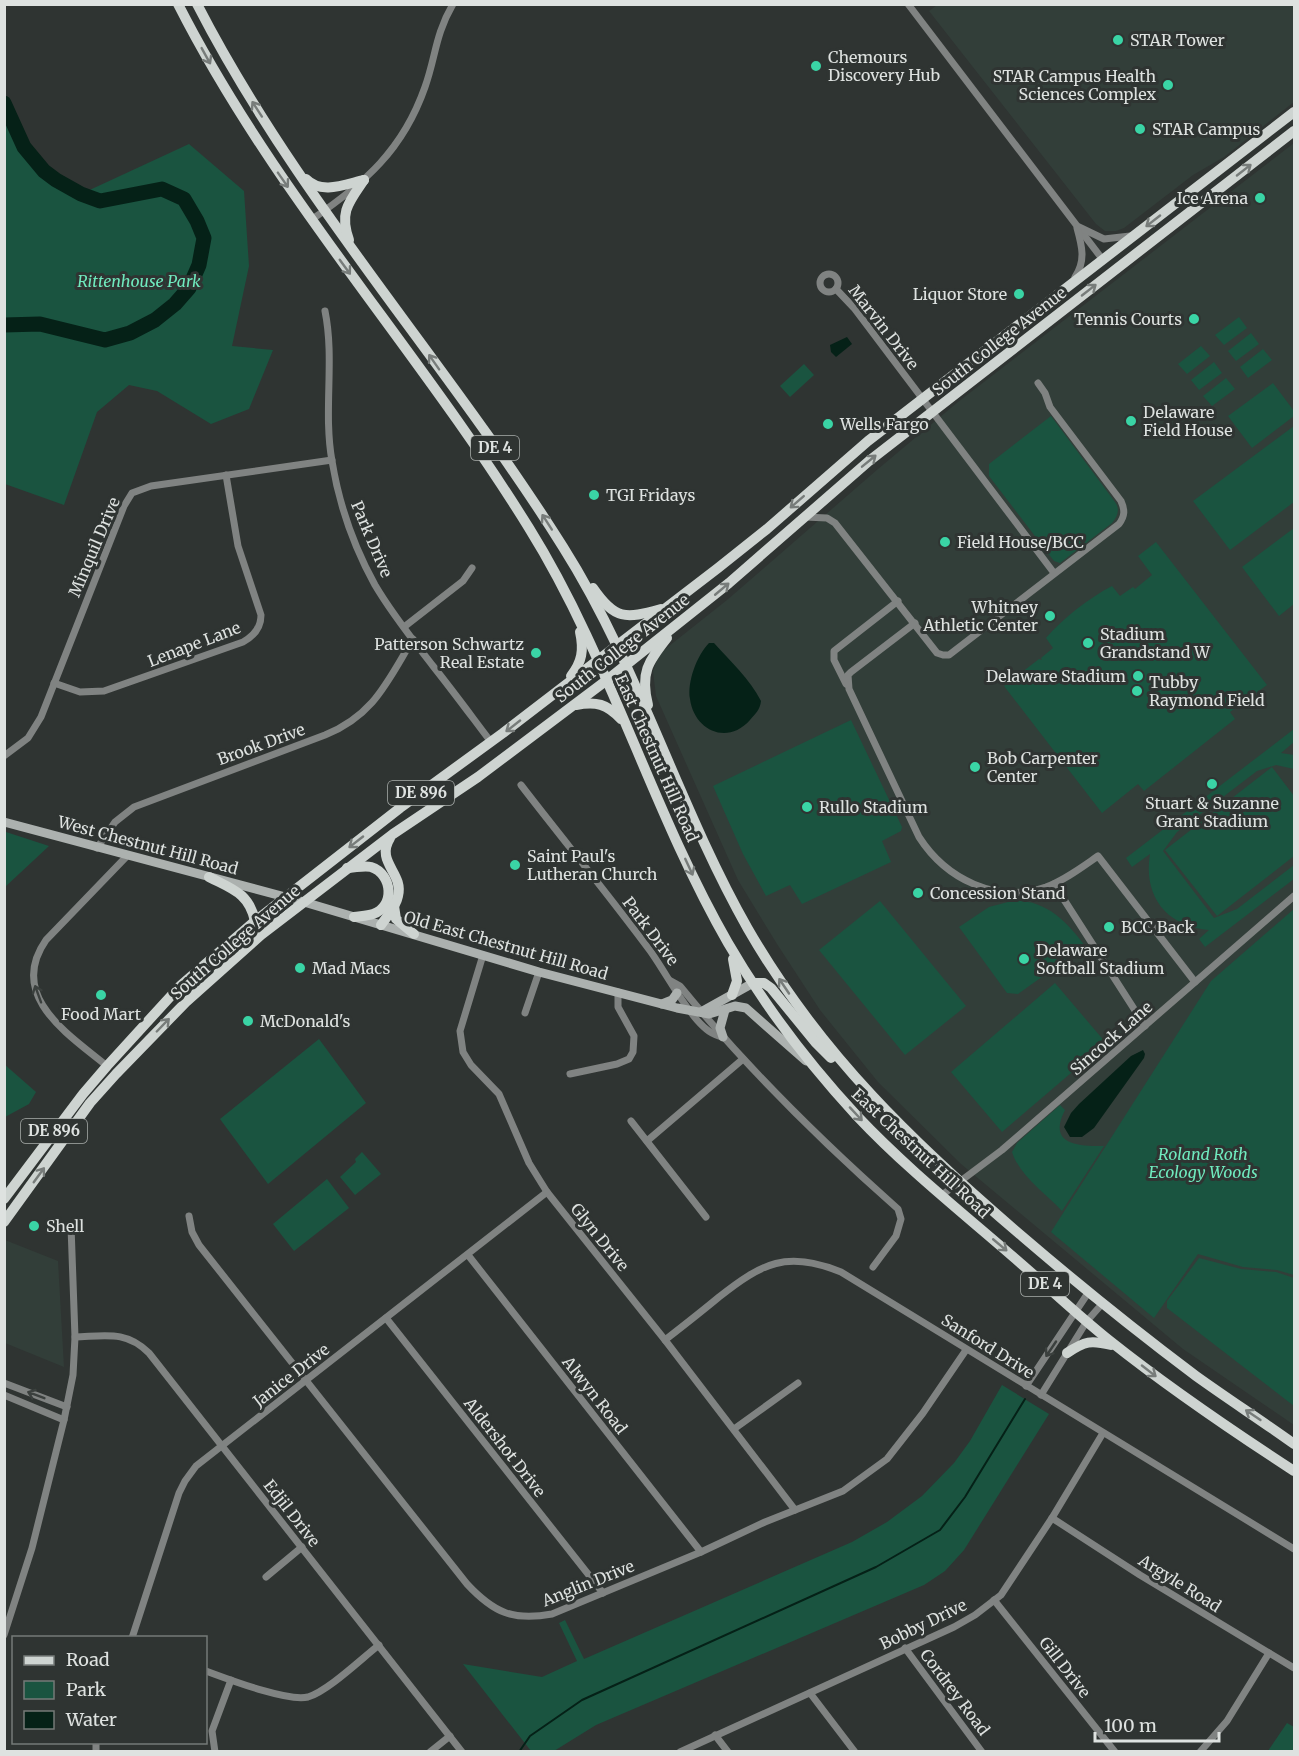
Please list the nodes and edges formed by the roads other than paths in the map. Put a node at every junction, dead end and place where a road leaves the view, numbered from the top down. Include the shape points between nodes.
1 (178, 4) edge
2 (197, 4) edge
3 (453, 4) edge
4 (919, 4) edge
5 (910, 7) edge
6 (1294, 112) edge
7 (1294, 131) edge
8 (288, 158) junction
9 (364, 180) junction
10 (325, 210) junction
11 (311, 220) junction
12 (1077, 225) junction
13 (1135, 235) junction
14 (358, 259) junction
15 (1103, 260) junction
16 (1068, 287) junction
17 (837, 289) dead end
18 (325, 311) dead end
19 (1038, 383) dead end
20 (923, 399) junction
21 (932, 411) junction
22 (332, 460) junction
23 (226, 476) junction
24 (805, 517) junction
25 (567, 553) junction
26 (472, 567) dead end
27 (1054, 573) junction
28 (898, 601) junction
29 (667, 607) junction
30 (576, 613) junction
31 (915, 623) junction
32 (676, 626) junction
33 (404, 627) junction
34 (412, 639) junction
35 (616, 646) junction
36 (598, 660) junction
37 (625, 665) junction
38 (607, 680) junction
39 (54, 683) junction
40 (849, 689) junction
41 (559, 690) junction
42 (573, 705) junction
43 (625, 723) junction
44 (655, 732) junction
45 (491, 742) junction
46 (4, 756) edge
47 (521, 785) dead end
48 (4, 822) edge
49 (393, 834) junction
50 (97, 848) junction
51 (126, 856) junction
52 (347, 868) junction
53 (209, 877) junction
54 (1054, 884) junction
55 (1294, 896) edge
56 (284, 897) junction
57 (304, 902) junction
58 (394, 906) junction
59 (354, 917) junction
60 (255, 921) junction
61 (381, 924) junction
62 (414, 934) junction
63 (729, 944) junction
64 (483, 955) junction
65 (539, 972) junction
66 (671, 981) junction
67 (1195, 982) junction
68 (753, 983) junction
69 (618, 992) junction
70 (677, 993) junction
71 (732, 995) junction
72 (662, 1004) junction
73 (688, 1010) junction
74 (726, 1010) junction
75 (701, 1012) junction
76 (525, 1013) dead end
77 (1145, 1026) junction
78 (723, 1037) junction
79 (743, 1059) junction
80 (106, 1066) junction
81 (817, 1071) junction
82 (570, 1074) dead end
83 (872, 1098) junction
84 (631, 1121) dead end
85 (647, 1141) junction
86 (959, 1182) junction
87 (547, 1192) junction
88 (942, 1195) junction
89 (4, 1199) edge
90 (189, 1216) dead end
91 (706, 1216) dead end
92 (4, 1222) edge
93 (71, 1226) dead end
94 (468, 1255) junction
95 (873, 1267) dead end
96 (1088, 1293) junction
97 (1102, 1304) junction
98 (1076, 1311) junction
99 (386, 1318) junction
100 (1087, 1321) junction
101 (75, 1337) junction
102 (664, 1341) junction
103 (1118, 1347) junction
104 (966, 1350) junction
105 (1067, 1353) junction
106 (306, 1380) junction
107 (4, 1383) edge
108 (798, 1383) dead end
109 (1026, 1386) junction
110 (4, 1395) edge
111 (1041, 1395) junction
112 (67, 1407) junction
113 (64, 1420) junction
114 (734, 1429) junction
115 (1103, 1433) junction
116 (1294, 1443) edge
117 (222, 1446) junction
118 (1294, 1471) edge
119 (795, 1510) junction
120 (1052, 1518) junction
121 (302, 1547) junction
122 (1294, 1549) edge
123 (701, 1552) junction
124 (266, 1577) dead end
125 (603, 1593) junction
126 (994, 1600) junction
127 (4, 1635) edge
128 (133, 1636) edge
129 (379, 1645) junction
130 (906, 1648) junction
131 (1269, 1653) junction
132 (1294, 1668) edge
133 (207, 1671) edge
134 (231, 1680) junction
135 (810, 1693) junction
136 (715, 1735) junction
137 (450, 1736) junction
138 (214, 1752) edge
139 (430, 1752) edge
140 (462, 1752) edge
141 (680, 1752) edge
142 (728, 1752) edge
143 (855, 1752) edge
144 (982, 1752) edge
145 (1115, 1752) edge
146 (1200, 1752) edge

1 -> 11 main road, DE 4 via 230,98
8 -> 2 main road, DE 4 via 236,77
3 - 9 street via 438,35 410,124
4 - 5 street
5 - 12 street
6 -> 13 main road, South College Avenue
21 -> 7 main road, South College Avenue
8 - 9 main road via 310,183 322,188
8 - 10 main road, DE 4
9 - 10 street
9 - 14 main road via 344,213 348,237
10 - 11 street
10 - 14 main road, DE 4
11 -> 30 main road, DE 4 via 508,495
12 - 13 street via 1104,239
12 - 15 street
12 - 16 street via 1083,257
13 - 15 main road, South College Avenue
25 -> 14 main road, DE 4
15 - 16 main road, South College Avenue
16 - 20 main road, South College Avenue
17 - 20 street, Marvin Drive
18 - 22 street, Park Drive
19 - 27 street via 1050,407 1124,508 1119,524
20 - 21 street, Marvin Drive
20 -> 29 main road, South College Avenue
24 -> 21 main road, South College Avenue
21 - 27 street, Marvin Drive
22 - 23 street, Minquil Drive
22 - 33 street, Park Drive via 359,552 381,595
23 - 39 street, Minquil Drive via 143,488 127,499
23 - 39 street, Lenape Lane via 238,546 261,615 253,636 104,691 81,692
24 - 28 street via 827,518 836,523
32 -> 24 main road, South College Avenue
25 - 29 main road via 612,610 637,616
25 - 35 main road, DE 4
26 - 33 street via 463,581
27 - 31 street via 949,655 937,652
28 - 31 street
28 - 40 street via 834,651 834,660
29 - 35 main road, South College Avenue
30 - 36 main road, DE 4
30 - 41 main road, DE 896 via 582,656
31 - 40 street via 848,675
32 - 37 main road, South College Avenue
32 - 44 main road via 646,670 645,691
33 - 34 street, Park Drive
34 - 45 street, Park Drive
34 - 50 street, Brook Drive via 376,699 350,723 134,807 115,822
35 - 36 main road, South College Avenue
35 - 37 main road, DE 4
36 - 38 main road, East Chestnut Hill Road / DE 4
36 - 41 main road, South College Avenue
37 - 38 main road, South College Avenue / DE 896
37 - 44 main road, East Chestnut Hill Road / DE 4
38 - 42 main road, South College Avenue / DE 896
38 - 43 main road, East Chestnut Hill Road / DE 4
39 - 46 street, Minquil Drive via 33,732
40 - 54 street via 919,837 936,860 962,880 984,889 1028,891
41 -> 45 main road, South College Avenue / DE 896
42 - 43 main road via 604,705
42 - 49 main road, South College Avenue / DE 896 via 478,777
43 -> 63 main road, East Chestnut Hill Road / DE 4 via 687,863
83 -> 44 main road, East Chestnut Hill Road / DE 4 via 808,1021 764,956 721,878
45 -> 56 main road, South College Avenue / DE 896
47 - 66 street, Park Drive
48 - 50 street, West Chestnut Hill Road
49 - 52 main road, South College Avenue / DE 896
49 - 58 main road via 385,856 398,882 399,895
50 - 51 street, West Chestnut Hill Road
51 - 53 street, West Chestnut Hill Road
80 -> 51 street via 43,1007 35,988 34,967 46,940
52 - 57 main road, South College Avenue / DE 896
52 - 59 main road via 372,867 384,875 389,889 383,907 375,914
53 - 56 street, West Chestnut Hill Road
53 - 60 main road via 246,899
54 - 67 street via 1098,856
54 - 77 street
55 - 67 street, Sincock Lane
56 - 57 street, West Chestnut Hill Road
56 - 60 main road, South College Avenue / DE 896
57 - 59 street, Old East Chestnut Hill Road
92 -> 57 main road, South College Avenue / DE 896 via 90,1103 116,1074 211,979
58 - 61 main road
58 - 62 main road via 396,919
59 - 61 street, Old East Chestnut Hill Road
60 - 80 main road, South College Avenue / DE 896 via 180,986
61 - 62 street, Old East Chestnut Hill Road
62 - 64 street, Old East Chestnut Hill Road
63 - 68 main road, East Chestnut Hill Road / DE 4
63 - 71 main road via 737,981
64 - 65 street, Old East Chestnut Hill Road
64 - 87 street, Glyn Drive via 460,1042 471,1065 499,1094 529,1163
65 - 69 street, Old East Chestnut Hill Road
65 - 76 street
66 - 70 street, Park Drive
66 - 75 street, Park Drive
67 - 77 street, Sincock Lane
68 - 71 street
68 - 81 main road, East Chestnut Hill Road / DE 4
68 - 83 main road via 771,988 816,1043
69 - 72 street, Old East Chestnut Hill Road
69 - 82 street via 618,1007 634,1036 629,1059
70 - 72 street
70 - 73 street, Park Drive
71 - 75 street
72 - 73 street, Old East Chestnut Hill Road
73 - 75 street, Old East Chestnut Hill Road
73 - 78 street, Park Drive via 715,1036
74 - 75 street, Old East Chestnut Hill Road
74 - 78 street via 720,1022
74 - 81 street, Old East Chestnut Hill Road via 735,1006 751,1010
75 - 78 street, Park Drive
77 - 86 street, Sincock Lane via 1002,1150
78 - 79 street
79 - 85 street
79 - 95 street via 818,1137 898,1209 902,1219 896,1236
80 - 89 main road, South College Avenue / DE 896
81 -> 88 main road, East Chestnut Hill Road / DE 4 via 859,1119
83 - 86 main road, East Chestnut Hill Road / DE 4
84 - 85 street
85 - 91 street
86 - 88 street, Sincock Lane
86 - 96 main road, East Chestnut Hill Road / DE 4
87 - 94 street, Janice Drive
87 - 102 street, Glyn Drive
88 -> 98 main road, East Chestnut Hill Road / DE 4
90 - 106 street, Anglin Drive via 199,1245
93 - 101 street
94 - 99 street, Janice Drive
94 - 123 street, Alwyn Road
96 - 97 main road, East Chestnut Hill Road / DE 4
96 - 98 street
97 - 100 street
116 -> 97 main road, East Chestnut Hill Road / DE 4 via 1199,1378
98 - 100 main road, East Chestnut Hill Road / DE 4
98 -> 109 street
99 - 106 street, Janice Drive
99 - 125 street, Aldershot Drive
100 - 103 main road, East Chestnut Hill Road / DE 4
100 - 105 street
101 - 112 street
101 - 117 street, Edjil Drive via 120,1336 144,1347
102 - 104 street, Sanford Drive via 743,1278 761,1267 792,1261 824,1265 841,1272
102 - 114 street, Glyn Drive
103 - 105 main road via 1091,1341
103 -> 118 main road, East Chestnut Hill Road / DE 4 via 1182,1397
104 - 109 street, Sanford Drive
104 - 119 street, Anglin Drive via 887,1459 843,1491
105 - 111 street
106 - 117 street, Janice Drive
106 - 125 street, Anglin Drive via 483,1601 513,1616 532,1618
112 -> 107 street
108 - 114 street
109 - 111 street, Sanford Drive
110 - 113 street
111 - 115 street, Sanford Drive
112 - 113 street
113 - 127 street via 32,1548
114 - 119 street, Glyn Drive
115 - 120 street, Bobby Drive
115 - 122 street, Sanford Drive
117 - 121 street, Edjil Drive
117 - 128 street, Janice Drive via 185,1480
119 - 123 street, Anglin Drive
120 - 126 street, Bobby Drive
120 - 131 street, Argyle Road
121 - 124 street
121 - 129 street, Edjil Drive
123 - 125 street, Anglin Drive
126 - 130 street, Bobby Drive via 954,1627
126 - 145 street, Gill Drive
129 - 134 street via 326,1687 307,1697 286,1696
129 - 137 street, Edjil Drive
130 - 135 street, Bobby Drive
130 - 144 street, Cordrey Road
131 - 132 street, Argyle Road
131 - 146 street via 1227,1721
133 - 134 street
134 - 138 street via 212,1731
135 - 136 street, Bobby Drive
135 - 143 street
136 - 141 street, Bobby Drive
136 - 142 street
137 - 139 street
137 - 140 street, Edjil Drive

